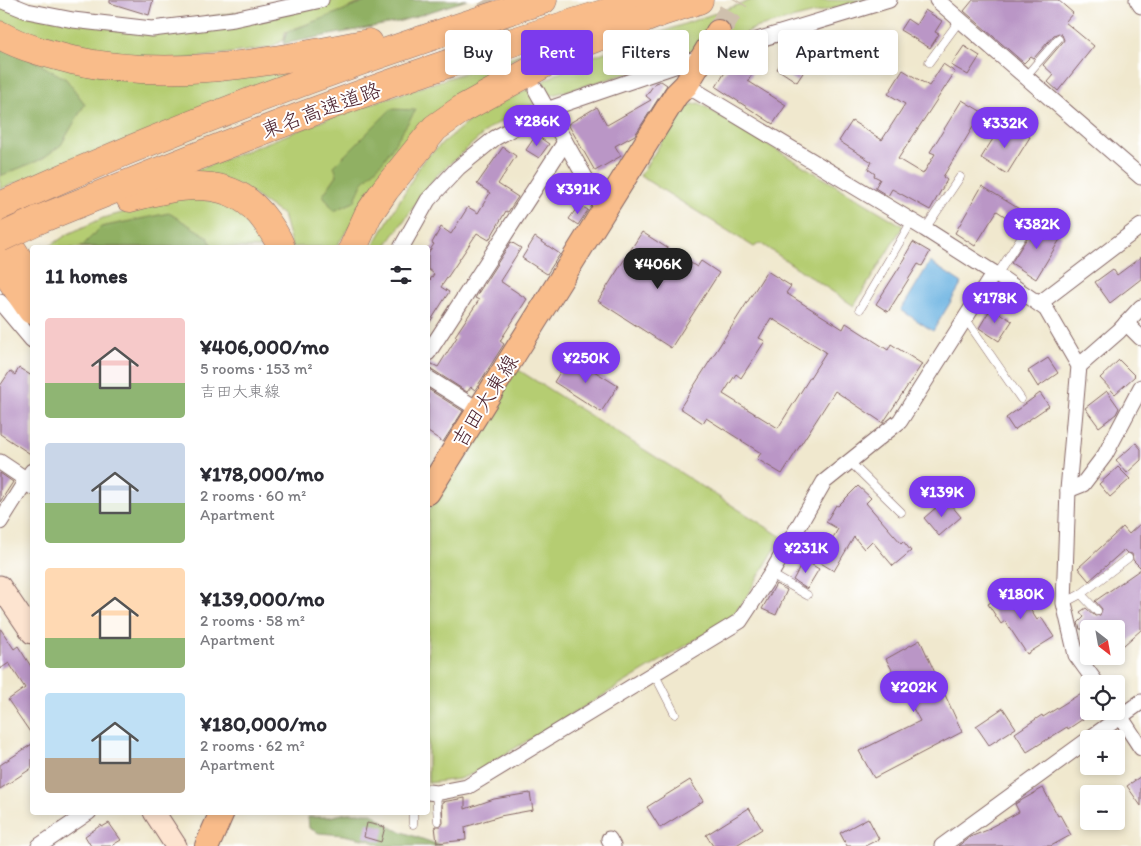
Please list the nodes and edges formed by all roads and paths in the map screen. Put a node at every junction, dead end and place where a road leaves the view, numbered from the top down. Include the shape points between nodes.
1 (0, 0) edge
2 (321, 0) edge
3 (544, 0) edge
4 (648, 0) edge
5 (699, 0) edge
6 (889, 0) edge
7 (936, 0) edge
8 (1137, 0) edge
9 (31, 6) edge
10 (1141, 6) edge
11 (960, 20) junction
12 (461, 26) junction
13 (0, 35) edge
14 (768, 37) edge
15 (1058, 39) dead end
16 (699, 58) edge
17 (929, 62) dead end
18 (699, 64) edge
19 (1025, 77) junction
20 (686, 85) junction
21 (536, 90) tunnel mouth
22 (546, 110) junction
23 (565, 142) junction
24 (960, 177) dead end
25 (1141, 177) edge
26 (0, 206) edge
27 (604, 212) junction
28 (1033, 219) dead end
29 (38, 220) junction
30 (918, 225) junction
31 (1141, 226) edge
32 (0, 230) edge
33 (0, 238) edge
34 (280, 245) edge
35 (354, 245) edge
36 (403, 245) edge
37 (0, 263) edge
38 (996, 274) junction
39 (30, 277) edge
40 (0, 302) edge
41 (1040, 304) junction
42 (30, 307) edge
43 (1141, 308) edge
44 (860, 309) dead end
45 (965, 318) junction
46 (1126, 323) junction
47 (30, 338) edge
48 (1141, 338) edge
49 (430, 350) edge
50 (1078, 366) junction
51 (430, 379) edge
52 (1141, 386) edge
53 (1020, 399) dead end
54 (480, 410) junction
55 (0, 462) edge
56 (850, 462) junction
57 (30, 478) edge
58 (30, 480) edge
59 (430, 489) edge
60 (1068, 490) junction
61 (901, 512) dead end
62 (0, 522) edge
63 (1128, 558) dead end
64 (771, 574) junction
65 (1, 590) edge
66 (1082, 594) junction
67 (807, 595) dead end
68 (1064, 603) junction
69 (1097, 611) dead end
70 (30, 630) edge
71 (654, 673) junction
72 (1090, 675) edge
73 (1141, 702) edge
74 (1125, 710) edge
75 (675, 714) dead end
76 (1110, 720) edge
77 (1123, 720) edge
78 (1099, 730) edge
79 (1080, 746) edge
80 (1141, 748) edge
81 (432, 792) edge
82 (85, 815) edge
83 (156, 815) edge
84 (221, 815) edge
85 (413, 815) edge
86 (438, 821) dead end
87 (413, 824) dead end
88 (39, 846) edge
89 (176, 846) edge
90 (207, 846) edge
91 (943, 846) edge

1 - 9 street
2 - 9 street via 234,19 152,29 74,20
3 - 12 highway, 東名高速道路
4 - 29 highway, 東名高速道路 via 465,58 302,116
5 - 35 highway via 580,44 442,123 384,190 368,214
6 - 14 street
7 - 11 street
8 - 10 street
11 - 17 lane
11 - 19 street
12 - 13 highway via 262,63 190,70 96,65 47,54
12 - 26 highway, 東名高速道路 via 323,74 115,156
15 - 19 lane
16 - 22 street
18 - 20 main road, 吉田大東線
19 - 25 street
20 - 27 main road, 吉田大東線 via 676,95
20 - 30 street
21 - 22 street
22 - 23 street
22 - 36 street via 495,138 458,168 428,200
23 - 27 street
23 - 49 street
24 - 30 lane
27 - 54 main road, 吉田大東線
28 - 38 lane
29 - 33 highway, 東名高速道路, bridge
29 - 34 highway via 170,188 203,185 234,192 259,210
30 - 38 street
30 - 44 lane
31 - 41 street
32 - 39 highway
37 - 42 highway
38 - 41 street
38 - 45 street
40 - 47 street
41 - 50 street via 1046,309
43 - 46 street
45 - 53 lane
45 - 56 street via 900,421
46 - 48 street
46 - 50 street
50 - 60 street
51 - 54 street
52 - 60 street via 1105,456 1083,484
54 - 59 main road, 吉田大東線
55 - 57 street
56 - 61 lane
56 - 64 street via 824,482
58 - 62 street
60 - 68 street
63 - 66 lane
64 - 67 lane
64 - 71 street via 740,621
65 - 70 street
66 - 68 lane
66 - 69 lane
68 - 72 street via 1076,655
71 - 75 lane
71 - 81 street via 467,787
73 - 74 street
76 - 78 street
77 - 80 street
79 - 91 street
81 - 86 lane
82 - 88 street
83 - 89 street
84 - 90 main road
85 - 87 lane

